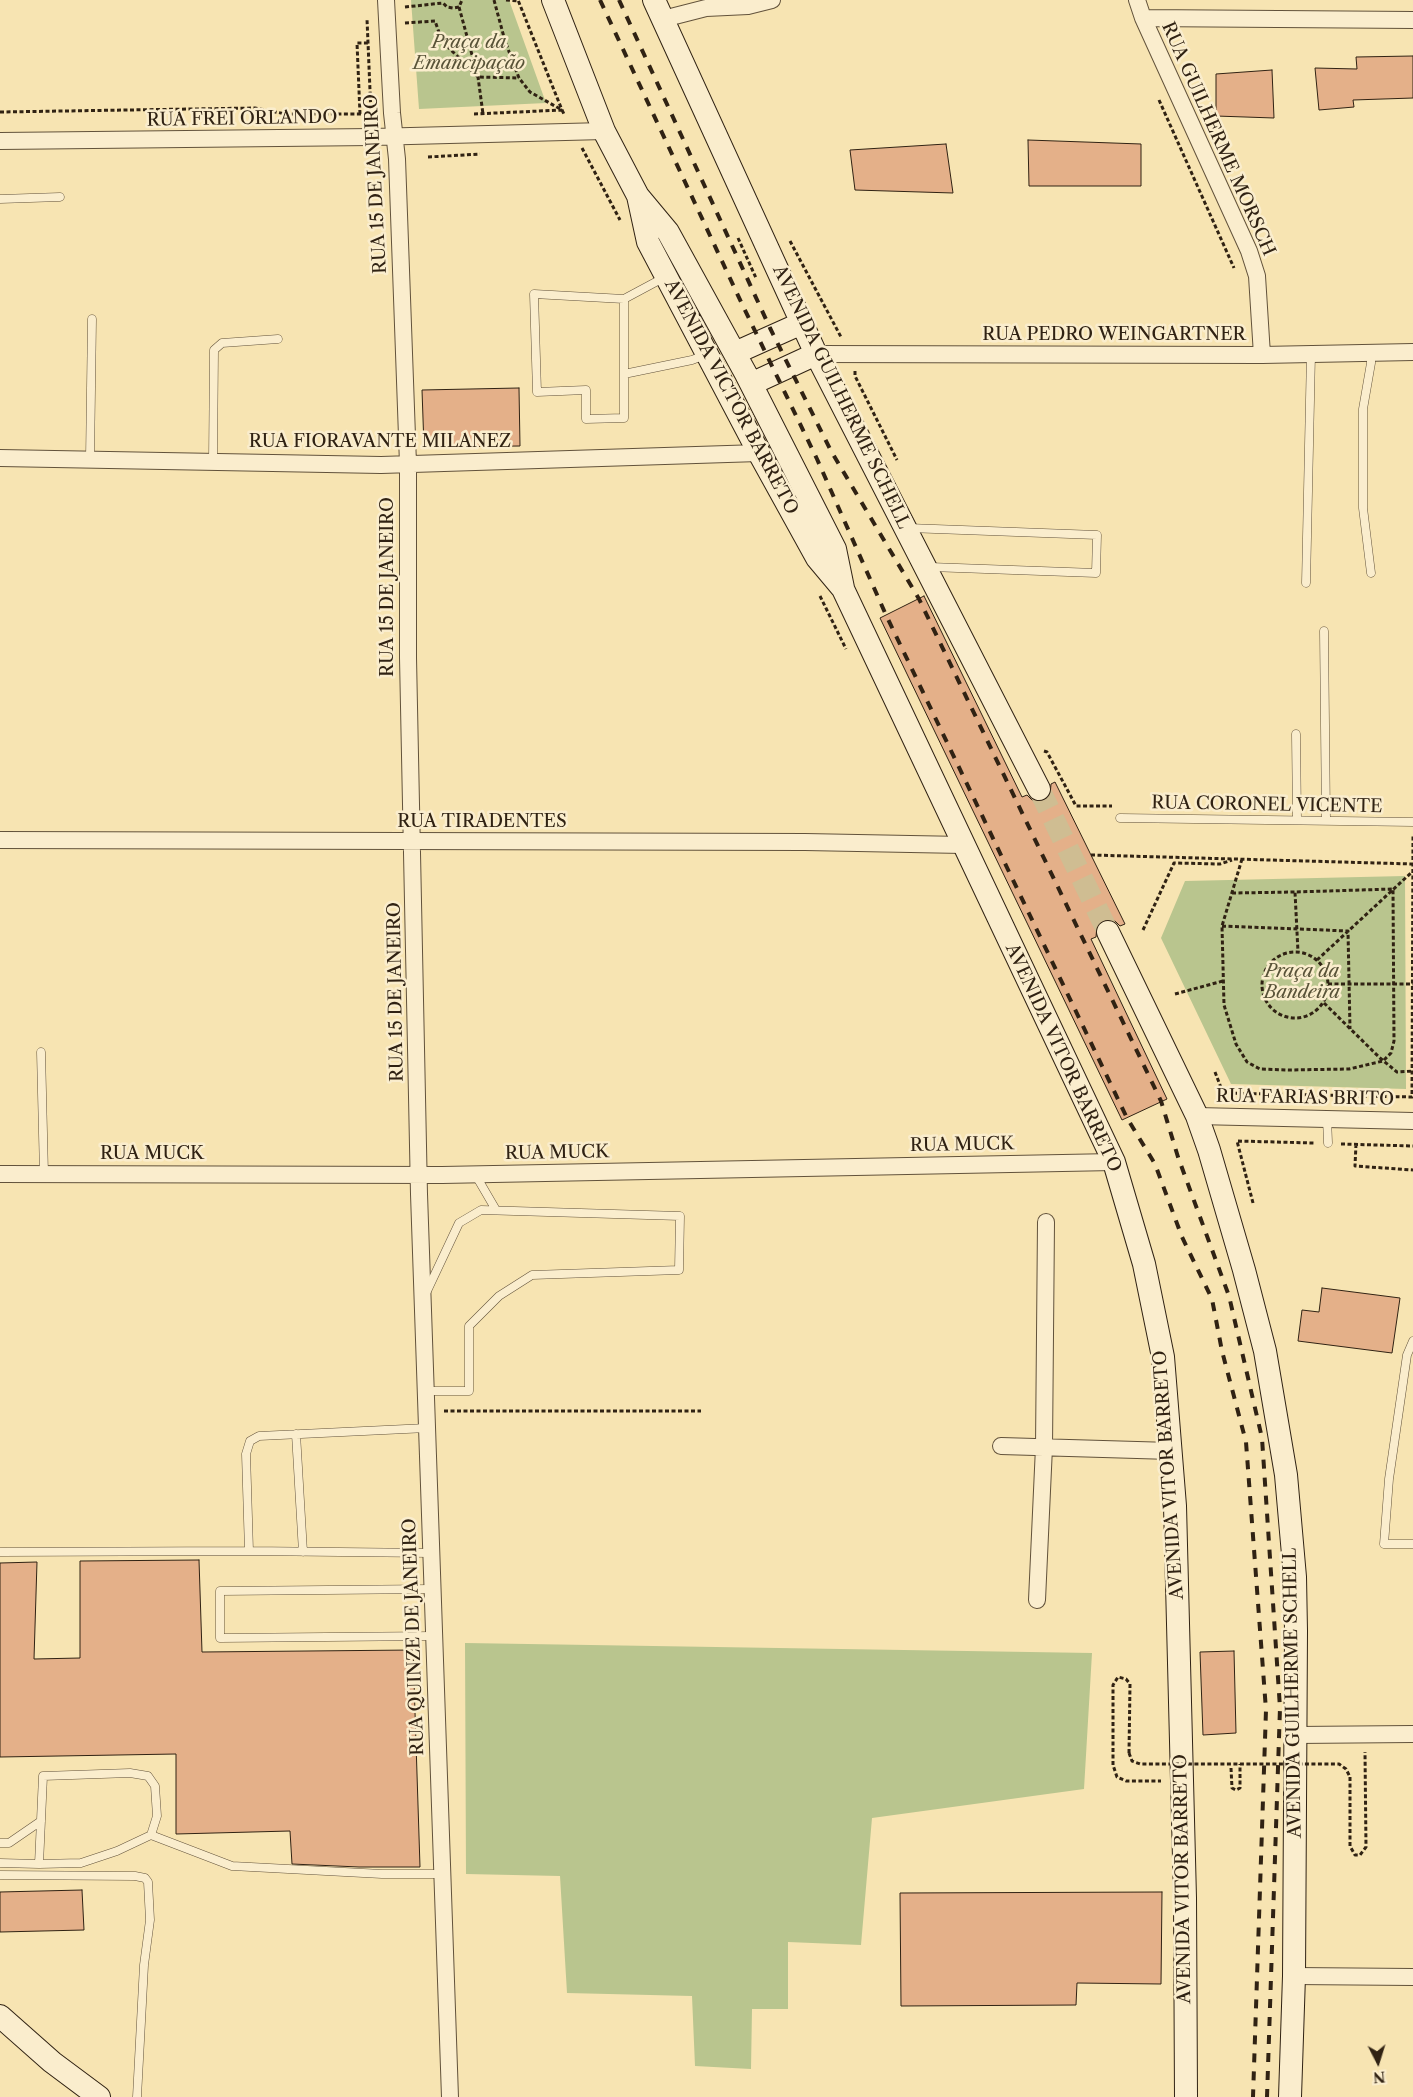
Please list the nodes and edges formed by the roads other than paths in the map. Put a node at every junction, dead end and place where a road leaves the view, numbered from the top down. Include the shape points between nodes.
1 (386, 0) edge
2 (553, 0) edge
3 (772, 0) edge
4 (1137, 0) edge
5 (658, 10) edge
6 (1143, 18) junction
7 (1413, 20) edge
8 (604, 131) junction
9 (395, 137) junction
10 (0, 141) edge
11 (638, 196) junction
12 (60, 197) dead end
13 (0, 199) edge
14 (667, 276) junction
15 (624, 299) junction
16 (92, 319) dead end
17 (802, 323) junction
18 (278, 339) dead end
19 (1371, 352) junction
20 (1413, 352) edge
21 (734, 353) junction
22 (707, 354) junction
23 (816, 354) junction
24 (1311, 354) junction
25 (1262, 355) junction
26 (624, 374) junction
27 (751, 384) junction
28 (759, 454) junction
29 (0, 458) edge
30 (90, 459) junction
31 (213, 462) junction
32 (408, 464) junction
33 (906, 528) junction
34 (925, 567) junction
35 (1371, 573) dead end
36 (1306, 583) dead end
37 (843, 589) junction
38 (1324, 631) dead end
39 (1296, 734) dead end
40 (1039, 789) tunnel mouth
41 (1120, 818) dead end
42 (1297, 820) junction
43 (1326, 820) junction
44 (1413, 822) edge
45 (0, 840) edge
46 (413, 842) junction
47 (963, 845) junction
48 (1108, 932) tunnel mouth
49 (41, 1052) dead end
50 (1197, 1116) junction
51 (1327, 1118) junction
52 (1413, 1121) edge
53 (1328, 1143) dead end
54 (1114, 1162) junction
55 (0, 1174) edge
56 (44, 1174) junction
57 (475, 1174) junction
58 (419, 1175) junction
59 (496, 1210) junction
60 (1046, 1222) dead end
61 (422, 1302) junction
62 (1413, 1341) edge
63 (426, 1391) junction
64 (427, 1419) junction
65 (296, 1434) junction
66 (1002, 1446) dead end
67 (1044, 1447) junction
68 (1171, 1451) junction
69 (1413, 1544) edge
70 (249, 1550) junction
71 (0, 1552) edge
72 (303, 1552) junction
73 (431, 1553) junction
74 (432, 1588) junction
75 (1037, 1600) dead end
76 (434, 1636) junction
77 (1413, 1734) edge
78 (1296, 1735) junction
79 (41, 1821) junction
80 (151, 1835) junction
81 (0, 1843) edge
82 (0, 1863) edge
83 (39, 1864) junction
84 (442, 1874) junction
85 (0, 1875) edge
86 (1294, 1976) junction
87 (1413, 1977) edge
88 (0, 2016) edge
89 (99, 2097) edge
90 (137, 2097) edge
91 (450, 2097) edge
92 (1186, 2097) edge
93 (1290, 2097) edge

1 - 9 street, RUA 15 DE JANEIRO
2 - 8 main road
3 - 5 street via 748,6
4 - 6 street, RUA GUILHERME MORSCH
5 - 17 main road, AVENIDA GUILHERME SCHELL
6 - 7 street
6 - 25 street, RUA GUILHERME MORSCH via 1249,251 1257,276
8 - 9 street, RUA FREI ORLANDO
8 - 11 main road
9 - 10 street, RUA FREI ORLANDO
9 - 32 street, RUA 15 DE JANEIRO
11 - 14 main road, AVENIDA VICTOR BARRETO via 648,242
11 - 21 main road via 668,232
12 - 13 lane
14 - 15 lane
14 - 22 main road, AVENIDA VICTOR BARRETO
15 - 26 lane
15 - 26 lane via 534,294 537,392 586,390 586,418 624,418
16 - 30 lane
17 - 21 main road
17 - 23 main road, AVENIDA GUILHERME SCHELL
18 - 31 lane via 222,343 214,350
19 - 20 street, RUA PEDRO WEINGARTNER
19 - 24 street, RUA PEDRO WEINGARTNER
19 - 35 lane via 1363,409 1363,508
21 - 27 main road
22 - 26 lane
22 - 28 main road, AVENIDA VICTOR BARRETO
23 - 25 street, RUA PEDRO WEINGARTNER
23 - 27 main road
23 - 33 main road, AVENIDA GUILHERME SCHELL
24 - 25 street, RUA PEDRO WEINGARTNER
24 - 36 lane
27 - 37 main road via 835,548
28 - 32 street, RUA FIORAVANTE MILANEZ
28 - 37 main road, AVENIDA VICTOR BARRETO via 817,558
29 - 30 street, RUA FIORAVANTE MILANEZ
30 - 31 street, RUA FIORAVANTE MILANEZ
31 - 32 street, RUA FIORAVANTE MILANEZ
32 - 46 street, RUA 15 DE JANEIRO via 408,658
33 - 34 main road, AVENIDA GUILHERME SCHELL
33 - 34 lane via 1097,535 1096,573
34 - 40 main road, AVENIDA GUILHERME SCHELL
37 - 47 main road, AVENIDA VITOR BARRETO
38 - 43 lane
39 - 42 lane
41 - 42 lane, RUA CORONEL VICENTE
42 - 43 lane, RUA CORONEL VICENTE
43 - 44 lane, RUA CORONEL VICENTE
45 - 46 street, RUA TIRADENTES
46 - 47 street, RUA TIRADENTES
46 - 58 street, RUA 15 DE JANEIRO
47 - 54 main road, AVENIDA VITOR BARRETO
48 - 50 main road, AVENIDA GUILHERME SCHELL
49 - 56 lane
50 - 51 street, RUA FARIAS BRITO
50 - 78 main road, AVENIDA GUILHERME SCHELL via 1224,1197 1265,1351 1286,1475 1294,1576
51 - 52 street, RUA FARIAS BRITO
51 - 53 lane
54 - 57 street, RUA MUCK
54 - 68 main road, AVENIDA VITOR BARRETO via 1144,1264 1163,1357
55 - 56 street, RUA MUCK
56 - 58 street, RUA MUCK
57 - 58 street, RUA MUCK
57 - 59 lane
58 - 61 street, RUA QUINZE DE JANEIRO
59 - 61 lane via 481,1210 459,1222
59 - 63 lane via 680,1216 679,1270 532,1275 499,1296 469,1326 469,1390
60 - 67 street
61 - 63 street, RUA QUINZE DE JANEIRO
62 - 69 lane via 1407,1355 1384,1544
63 - 64 street, RUA QUINZE DE JANEIRO
64 - 65 lane
64 - 73 street, RUA QUINZE DE JANEIRO
65 - 70 lane via 259,1436 250,1441 246,1454
65 - 72 lane
66 - 67 street
67 - 68 street
67 - 75 street
68 - 92 main road, AVENIDA VITOR BARRETO via 1178,1580
70 - 71 lane
70 - 72 lane
72 - 73 lane
73 - 74 street, RUA QUINZE DE JANEIRO
74 - 76 street, RUA QUINZE DE JANEIRO
74 - 76 lane via 220,1591 220,1638
76 - 84 street, RUA QUINZE DE JANEIRO
77 - 78 street
78 - 86 main road, AVENIDA GUILHERME SCHELL
79 - 80 lane via 42,1776 130,1773 148,1776 155,1786 157,1816
79 - 81 lane via 9,1843
79 - 83 lane
80 - 83 lane via 116,1852 81,1863
80 - 84 lane via 232,1866
82 - 83 lane
84 - 91 street, RUA QUINZE DE JANEIRO
85 - 90 lane via 135,1876 148,1882 150,1920 144,1965
86 - 87 street
86 - 93 main road, AVENIDA GUILHERME SCHELL
88 - 89 main road via 52,2062

